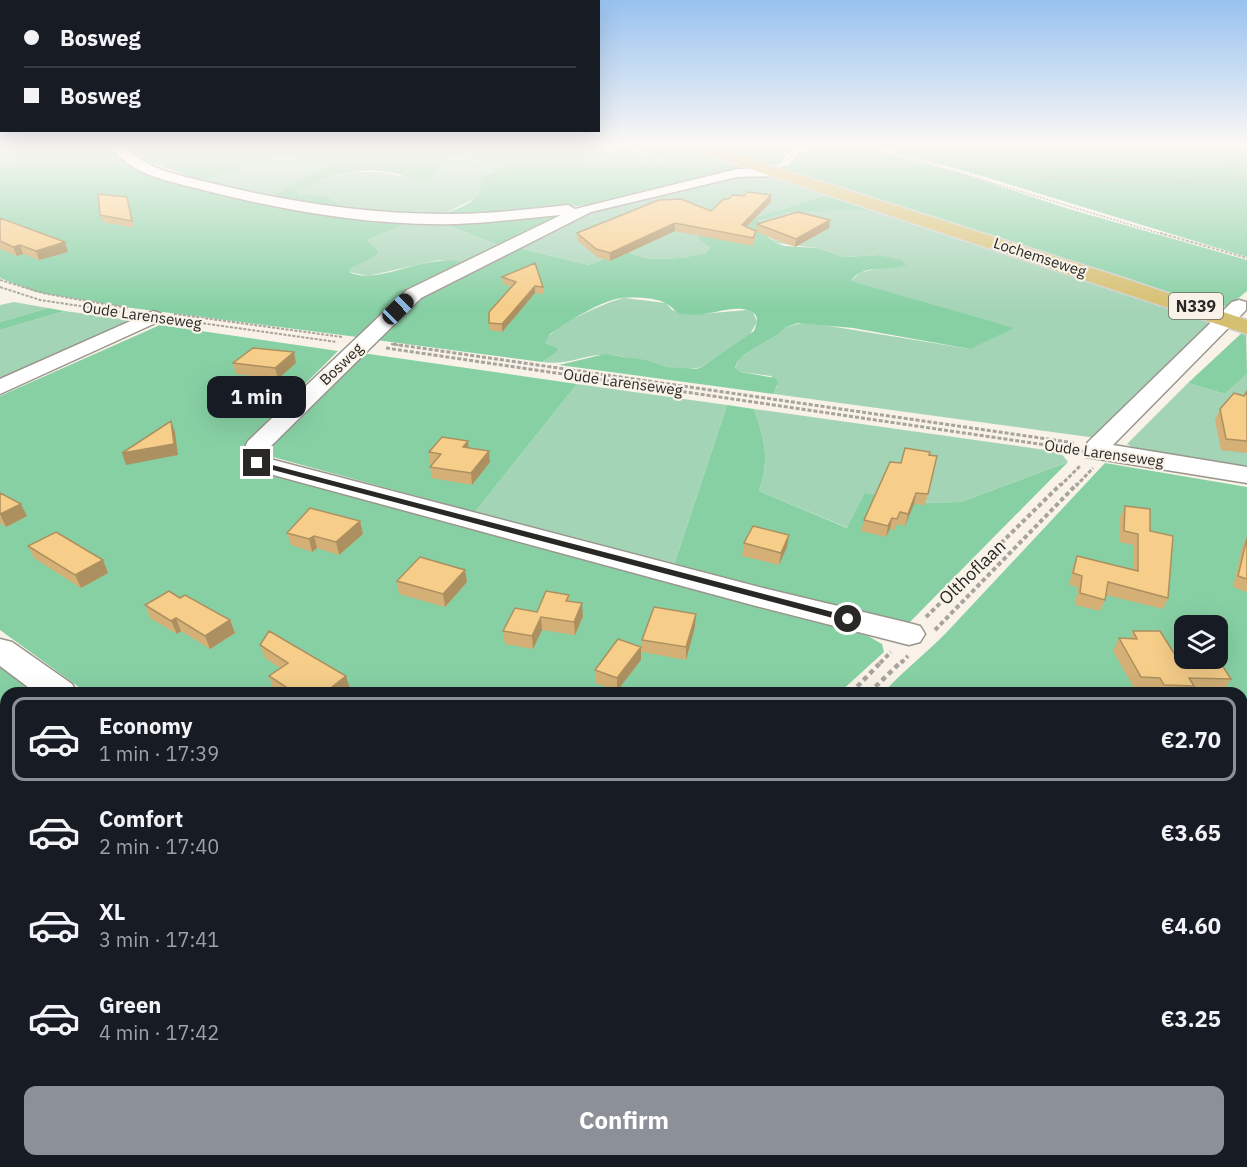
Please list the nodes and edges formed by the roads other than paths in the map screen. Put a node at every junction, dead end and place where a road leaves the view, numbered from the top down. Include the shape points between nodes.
1 (260, 200) edge
2 (622, 200) edge
3 (865, 200) edge
4 (586, 209) junction
5 (154, 313) road end
6 (1237, 318) edge
7 (0, 387) edge
8 (1247, 475) edge
9 (909, 644) road end
10 (0, 650) edge
11 (52, 687) edge

1 - 4 street via 387,217 455,219
2 - 4 street, Bosweg
3 - 6 main road, Lochemseweg / N339
4 - 9 street, Bosweg via 414,294 257,446 257,463 767,599
5 - 7 street
6 - 8 street, Oude Larenseweg via 1096,449
10 - 11 street

